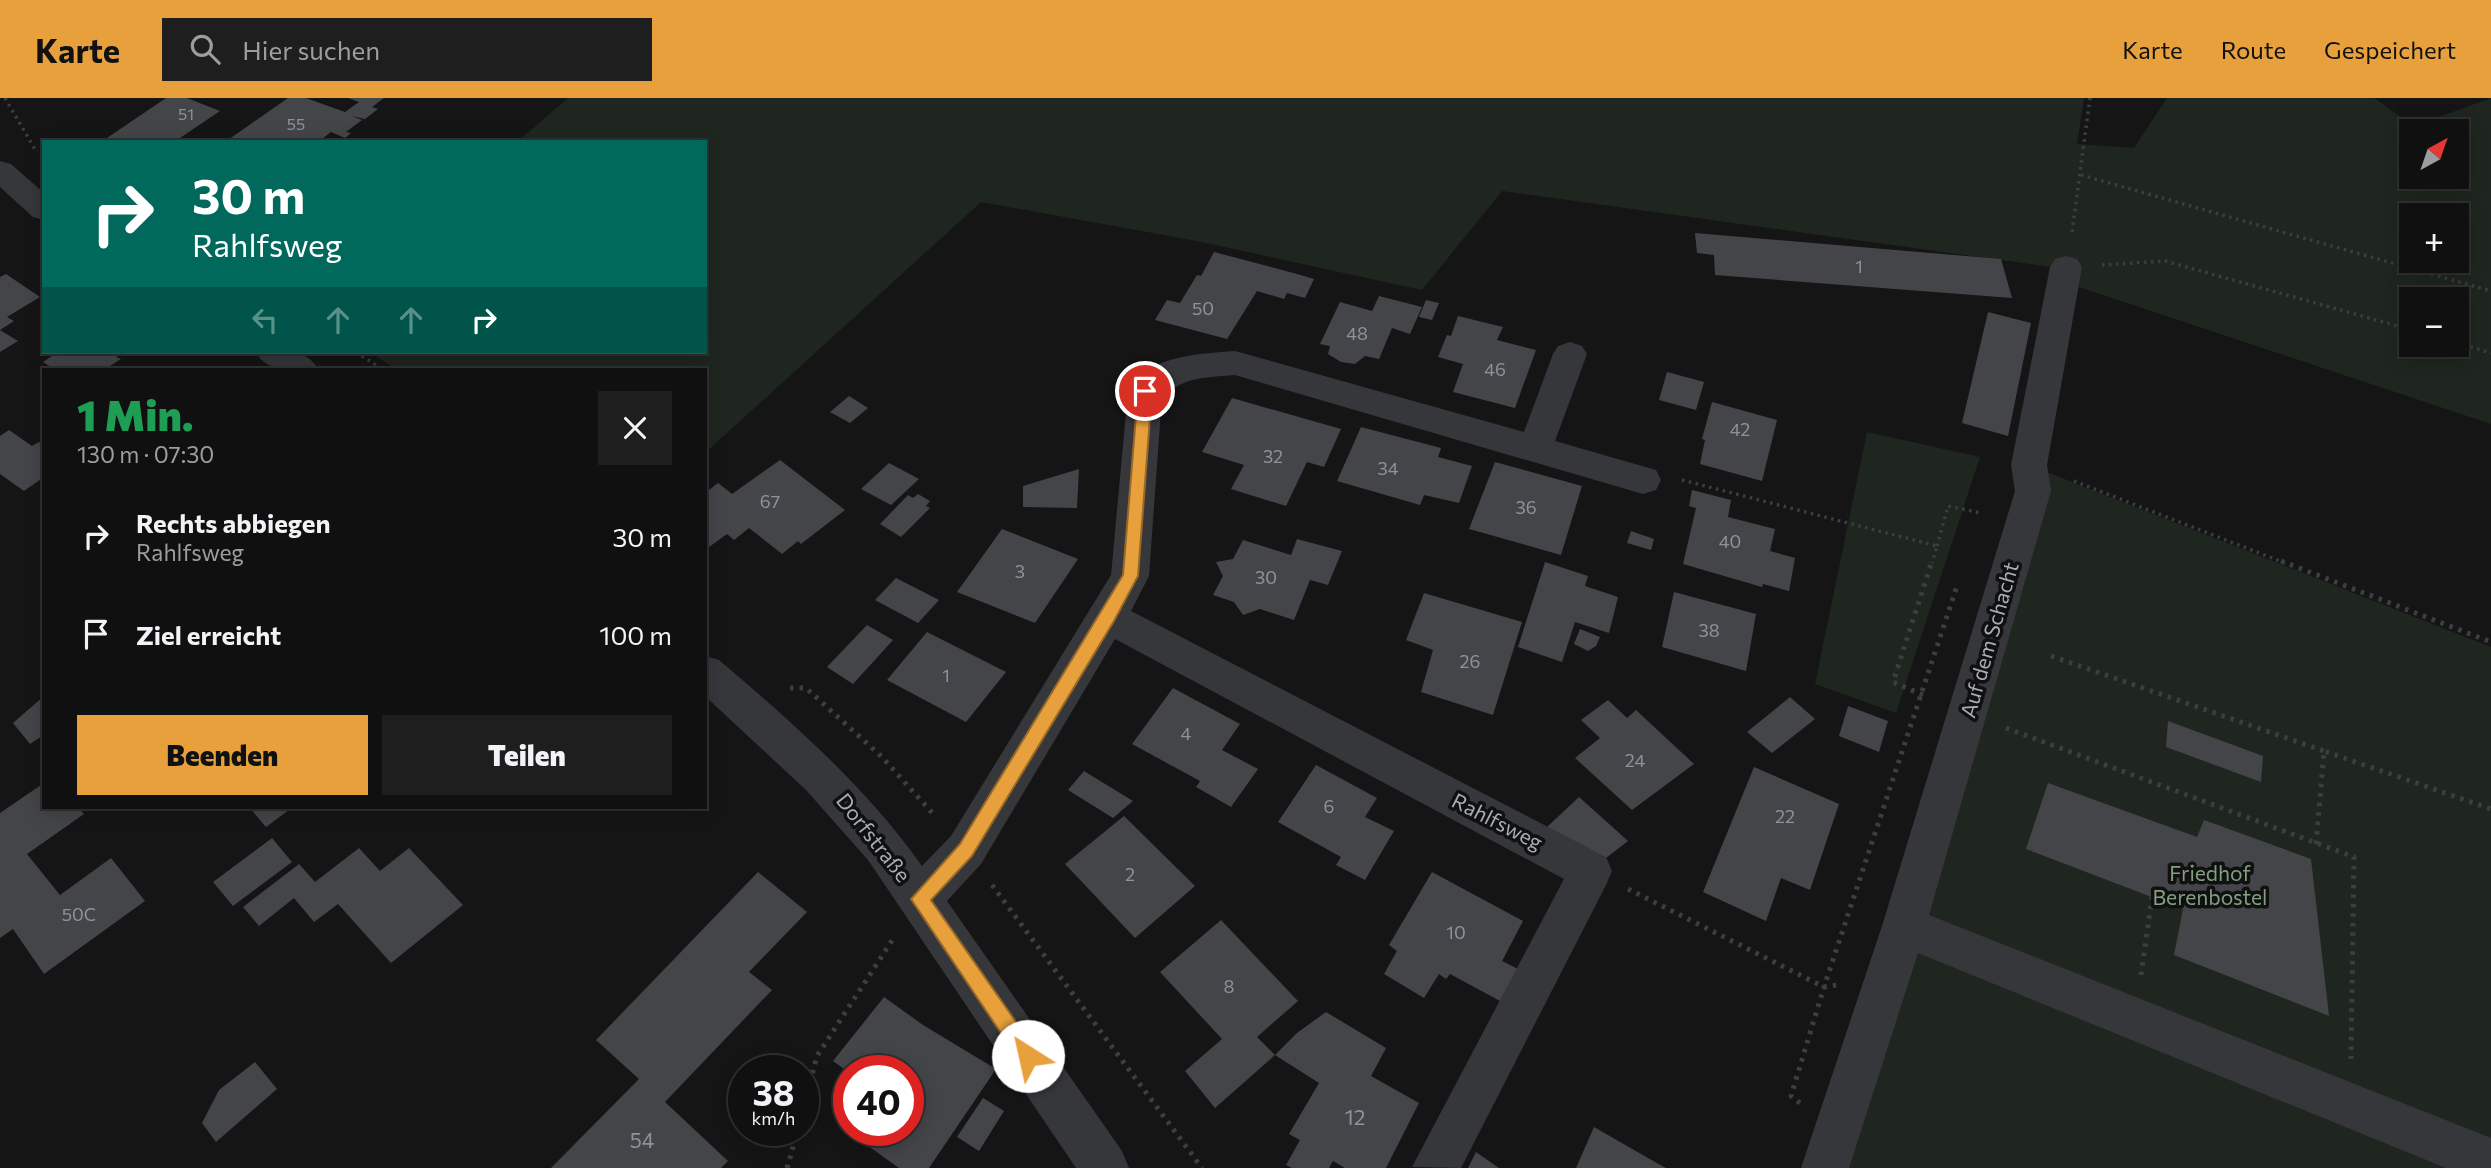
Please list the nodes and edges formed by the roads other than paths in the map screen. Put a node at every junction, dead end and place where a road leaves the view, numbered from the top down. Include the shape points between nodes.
1 (0, 171) edge
2 (42, 209) edge
3 (2066, 267) road end
4 (275, 354) edge
5 (1570, 354) dead end
6 (299, 368) edge
7 (1535, 448) junction
8 (1643, 480) road end
9 (1108, 617) junction
10 (707, 674) edge
11 (920, 899) junction
12 (1904, 926) junction
13 (1831, 1149) edge
14 (2491, 1162) edge
15 (1436, 1167) edge
16 (1105, 1168) edge

1 - 2 street
3 - 12 street, Auf dem Schacht via 2029,464 2033,491
4 - 6 street
5 - 7 street
7 - 8 street
7 - 9 street via 1235,363 1169,373 1145,391 1130,576
9 - 11 street via 966,850
9 - 15 street, Rahlfsweg via 1591,871
10 - 11 street, Dorfstraße via 847,801
11 - 16 street, Dorfstraße
12 - 13 street, Auf dem Schacht
12 - 14 street

